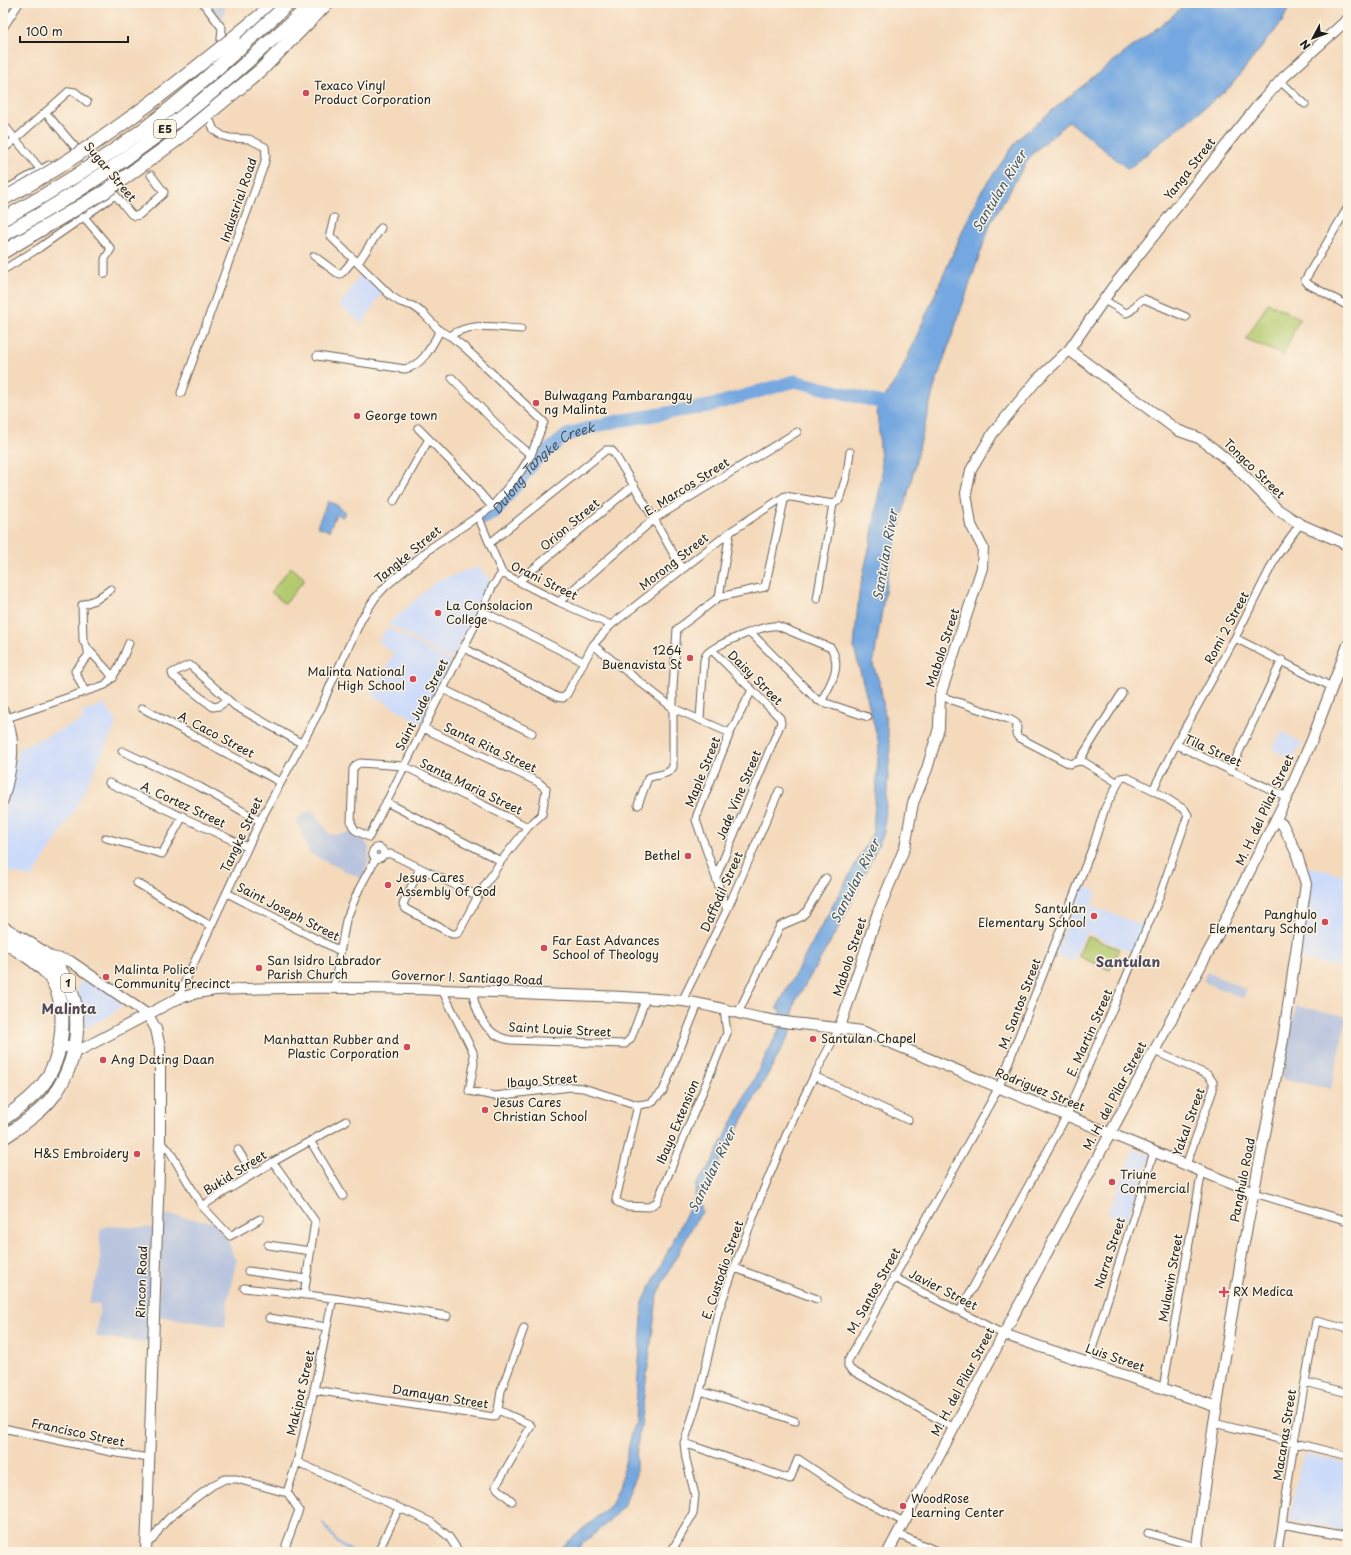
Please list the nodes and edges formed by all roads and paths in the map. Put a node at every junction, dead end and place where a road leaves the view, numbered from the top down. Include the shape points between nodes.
1 (19, 3) edge
2 (203, 3) edge
3 (276, 3) edge
4 (289, 3) edge
5 (312, 3) edge
6 (327, 3) edge
7 (1347, 22) edge
8 (3, 28) edge
9 (1280, 81) junction
10 (87, 102) dead end
11 (1305, 104) dead end
12 (46, 112) junction
13 (3, 124) edge
14 (16, 139) junction
15 (77, 148) junction
16 (3, 150) edge
17 (41, 170) junction
18 (151, 175) dead end
19 (3, 191) edge
20 (115, 194) junction
21 (3, 199) edge
22 (1348, 207) edge
23 (84, 218) junction
24 (334, 218) dead end
25 (3, 219) edge
26 (381, 228) dead end
27 (3, 235) edge
28 (3, 252) edge
29 (314, 256) dead end
30 (356, 261) junction
31 (3, 270) edge
32 (105, 274) dead end
33 (1104, 300) junction
34 (1348, 306) edge
35 (1186, 317) dead end
36 (521, 329) dead end
37 (440, 331) junction
38 (450, 336) junction
39 (1069, 350) junction
40 (317, 356) dead end
41 (452, 378) dead end
42 (181, 393) dead end
43 (418, 428) dead end
44 (797, 432) dead end
45 (429, 439) junction
46 (850, 452) dead end
47 (531, 455) junction
48 (634, 485) junction
49 (785, 496) junction
50 (394, 501) dead end
51 (833, 504) junction
52 (492, 507) junction
53 (478, 516) junction
54 (654, 519) junction
55 (1300, 524) junction
56 (730, 532) junction
57 (490, 543) junction
58 (1348, 545) edge
59 (682, 569) junction
60 (502, 573) junction
61 (519, 581) junction
62 (111, 589) dead end
63 (719, 597) junction
64 (817, 599) dead end
65 (559, 602) junction
66 (482, 611) junction
67 (611, 625) junction
68 (750, 632) junction
69 (1235, 638) junction
70 (128, 643) dead end
71 (593, 645) junction
72 (1348, 645) edge
73 (464, 648) junction
74 (88, 649) junction
75 (712, 650) junction
76 (1282, 660) junction
77 (584, 662) junction
78 (113, 678) junction
79 (1332, 686) junction
80 (443, 688) junction
81 (752, 690) junction
82 (85, 692) junction
83 (1122, 693) dead end
84 (940, 696) junction
85 (228, 700) junction
86 (820, 702) junction
87 (142, 708) dead end
88 (673, 708) junction
89 (5, 714) edge
90 (868, 717) dead end
91 (700, 719) junction
92 (781, 723) joint
93 (423, 728) junction
94 (532, 733) dead end
95 (730, 733) junction
96 (301, 743) junction
97 (1177, 745) junction
98 (122, 751) dead end
99 (1079, 761) junction
100 (404, 766) junction
101 (1230, 771) junction
102 (280, 782) junction
103 (109, 783) dead end
104 (1118, 783) junction
105 (1153, 790) junction
106 (779, 791) dead end
107 (1287, 797) junction
108 (3, 800) edge
109 (386, 802) junction
110 (638, 805) dead end
111 (183, 816) junction
112 (1276, 820) junction
113 (260, 821) junction
114 (528, 827) junction
115 (369, 837) junction
116 (106, 838) dead end
117 (247, 847) junction
118 (376, 848) junction
119 (384, 854) junction
120 (376, 858) junction
121 (501, 861) junction
122 (420, 868) junction
123 (716, 877) junction
124 (826, 878) dead end
125 (137, 883) dead end
126 (227, 893) junction
127 (478, 896) junction
128 (727, 910) junction
129 (211, 926) junction
130 (3, 928) edge
131 (12, 943) edge
132 (340, 951) junction
133 (47, 956) junction
134 (334, 987) junction
135 (442, 990) junction
136 (472, 990) junction
137 (646, 998) junction
138 (177, 999) junction
139 (682, 1001) junction
140 (698, 1004) junction
141 (724, 1010) junction
142 (738, 1013) junction
143 (148, 1015) junction
144 (763, 1019) joint
145 (840, 1027) junction
146 (60, 1046) junction
147 (80, 1048) junction
148 (1154, 1051) junction
149 (814, 1076) junction
150 (999, 1087) junction
151 (638, 1105) junction
152 (1067, 1115) junction
153 (3, 1119) edge
154 (908, 1120) dead end
155 (346, 1121) dead end
156 (1110, 1133) junction
157 (3, 1138) edge
158 (311, 1142) junction
159 (160, 1143) junction
160 (238, 1150) dead end
161 (1154, 1152) junction
162 (273, 1162) junction
163 (1186, 1165) junction
164 (1202, 1171) junction
165 (253, 1174) junction
166 (1254, 1193) junction
167 (343, 1196) dead end
168 (202, 1206) junction
169 (260, 1219) dead end
170 (1348, 1221) edge
171 (268, 1245) dead end
172 (311, 1251) junction
173 (735, 1268) junction
174 (248, 1271) dead end
175 (893, 1277) junction
176 (306, 1279) junction
177 (244, 1288) dead end
178 (304, 1295) junction
179 (333, 1298) junction
180 (817, 1299) dead end
181 (960, 1311) junction
182 (447, 1316) dead end
183 (269, 1318) dead end
184 (327, 1327) junction
185 (524, 1328) dead end
186 (1348, 1329) edge
187 (1003, 1334) junction
188 (1088, 1362) junction
189 (1305, 1382) junction
190 (1162, 1388) junction
191 (314, 1390) junction
192 (700, 1391) junction
193 (1348, 1393) edge
194 (1217, 1407) junction
195 (498, 1410) junction
196 (796, 1421) dead end
197 (1214, 1424) junction
198 (3, 1428) edge
199 (954, 1428) junction
200 (1294, 1442) junction
201 (684, 1443) junction
202 (1348, 1456) edge
203 (149, 1458) junction
204 (296, 1462) junction
205 (287, 1492) junction
206 (512, 1501) dead end
207 (398, 1508) junction
208 (904, 1522) junction
209 (1282, 1524) junction
210 (1148, 1533) dead end
211 (897, 1534) junction
212 (1348, 1536) edge
213 (286, 1545) dead end
214 (146, 1548) edge
215 (1196, 1550) edge
216 (378, 1552) edge
217 (458, 1552) edge
218 (672, 1552) edge
219 (888, 1552) edge
220 (939, 1552) edge
221 (1278, 1552) edge

1 - 8 street
2 - 42 street, Industrial Road via 222,28 209,118 214,130 223,136 249,139 258,143 265,147 266,156
3 - 21 highway, bridge via 168,91 77,156
4 - 25 highway, E5, bridge via 177,103 144,129 75,177
5 - 27 highway, E5, bridge via 186,113 151,140 82,189
6 - 28 highway, bridge via 261,70 175,141 106,191
7 - 9 main road, Yanga Street
9 - 11 street
9 - 33 main road, Yanga Street via 1217,156
10 - 12 street via 75,92 69,91
12 - 14 street
12 - 15 street, Sugar Street
13 - 14 street
14 - 16 street
14 - 17 street
15 - 17 street
15 - 20 street, Sugar Street
17 - 19 street
18 - 20 street, Sugar Street via 164,192 139,215 131,214
20 - 23 street
22 - 34 street via 1305,280
23 - 31 street
23 - 32 street via 111,249 105,259
24 - 30 street, Tangke Street via 330,234 332,238
26 - 30 street
29 - 30 street via 340,274
30 - 37 street, Tangke Street via 390,296 423,313
33 - 35 street via 1126,313 1144,298
33 - 39 main road, Yanga Street
36 - 38 street via 470,327 460,329
37 - 38 street, Tangke Street
37 - 40 street via 424,359 411,368
38 - 47 street, Tangke Street via 544,422
39 - 55 main road, Tongco Street via 1177,430 1199,438 1229,460 1277,509
39 - 84 main road, Mabolo Street via 1037,380 993,433 972,470 966,493 971,525 983,548 982,568
41 - 47 street via 506,434
43 - 45 street
44 - 54 street, E. Marcos Street
45 - 50 street
45 - 52 street
46 - 51 street via 839,500
47 - 52 street, Tangke Street
48 - 54 street
48 - 57 street via 614,453 606,450
48 - 61 street, Orion Street
49 - 51 street
49 - 56 street, Morong Street
49 - 63 street via 765,587
51 - 64 street
52 - 53 street, Tangke Street
53 - 57 street, Orani Street
53 - 96 street, Tangke Street via 432,547 375,598 362,618 321,708
54 - 59 street
54 - 65 street, E. Marcos Street
55 - 58 main road, Tongco Street
55 - 69 street, Romi 2 Street via 1276,557
56 - 59 street, Morong Street
56 - 63 street
57 - 60 street, Orani Street
59 - 67 street, Morong Street
60 - 61 street, Orani Street
60 - 66 street, Saint Jude Street via 492,587
61 - 65 street, Orani Street
62 - 74 street via 82,605 83,640
63 - 88 street via 677,629
65 - 67 street, Orani Street
66 - 73 street, Saint Jude Street
66 - 77 street
67 - 71 street, Morong Street
68 - 75 street
68 - 86 street
68 - 86 street via 778,626 831,648 836,672
69 - 76 street
69 - 97 street, Romi 2 Street
70 - 78 street
71 - 77 street, Morong Street
71 - 88 street
72 - 79 main road, M. H. del Pilar Street
73 - 77 street, Morong Street via 562,698 567,694
73 - 80 street, Saint Jude Street
74 - 78 street
74 - 82 street via 88,656 75,671
75 - 81 street, Daisy Street
75 - 91 street via 704,660
76 - 79 street
76 - 101 street
78 - 82 street via 105,685
79 - 107 main road, M. H. del Pilar Street
80 - 93 street, Saint Jude Street
80 - 94 street
81 - 92 street, Daisy Street via 780,718
81 - 95 street, Maple Street
82 - 89 street
83 - 99 street
84 - 99 street via 1011,720 1016,723 1018,737 1070,764
84 - 145 main road, Mabolo Street via 938,728 928,769 913,803 905,847 878,912
85 - 85 street via 191,666 171,674 213,707
85 - 96 street
86 - 90 street
87 - 102 street, A. Caco Street
88 - 91 street
88 - 110 street via 673,767 667,773 648,778
89 - 108 main road via 13,759
91 - 95 street
92 - 123 street, Jade Vine Street
93 - 100 street, Saint Jude Street
93 - 114 street, Santa Rita Street via 538,782 546,789 542,814
95 - 123 street, Maple Street via 696,820
96 - 102 street, Tangke Street
97 - 101 street, Tila Street
97 - 105 street, Tila Street
98 - 113 street via 200,787
99 - 104 street
100 - 109 street, Saint Jude Street
100 - 114 street, Santa Maria Street
100 - 115 street via 360,763 353,769 351,823 355,830
101 - 107 street, Tila Street
102 - 113 street, Tangke Street
103 - 111 street, A. Cortez Street
104 - 105 street via 1121,778 1126,777
104 - 150 street, M. Santos Street via 1105,808 1093,846
105 - 152 street, E. Martin Street via 1185,810 1188,815 1157,903
106 - 128 street, Daffodil Street
107 - 112 main road, M. H. del Pilar Street
109 - 115 street, Saint Jude Street
109 - 121 street
111 - 116 street via 162,854
111 - 117 street, A. Cortez Street
112 - 148 main road, M. H. del Pilar Street via 1218,936
112 - 166 main road, Panghulo Road via 1283,825 1296,852 1306,884 1284,1040
113 - 117 street, Tangke Street
114 - 121 street
115 - 118 street
117 - 126 street, Tangke Street
118 - 119 street via 381,849
118 - 120 street via 373,853
119 - 120 street via 381,858
119 - 122 street via 391,854
120 - 132 street via 346,920
121 - 127 street
122 - 127 street
122 - 127 street via 403,906 452,934 459,932
123 - 128 street, Maple Street
124 - 142 street via 806,912 801,917 780,926
125 - 129 street
126 - 129 street, Tangke Street
126 - 132 street, Saint Joseph Street
128 - 139 street, Daffodil Street
129 - 138 street, Tangke Street
130 - 131 highway, 1
131 - 133 highway, 1
131 - 146 highway, 1 via 40,966 54,983 61,1010
132 - 134 street
133 - 143 main road via 70,961
133 - 147 highway, 1 via 69,984 77,1016
134 - 135 main road, Governor I. Santiago Road
134 - 138 main road, Governor I. Santiago Road via 215,990
135 - 136 main road, Governor I. Santiago Road
135 - 151 street, Ibayo Street via 473,1052 474,1064 469,1091 495,1096 571,1087 583,1088
136 - 137 main road, Governor I. Santiago Road
136 - 137 street, Saint Louie Street via 474,1004 485,1026 499,1037 510,1040 625,1044 631,1038
137 - 139 main road, Governor I. Santiago Road
138 - 143 main road, Governor I. Santiago Road
139 - 140 main road, Governor I. Santiago Road
140 - 141 main road, Governor I. Santiago Road
140 - 151 street via 663,1091 651,1103
141 - 142 main road, Governor I. Santiago Road
141 - 151 street, Ibayo Extension via 727,1033 657,1202 649,1207 626,1206 616,1199
142 - 144 main road, Governor I. Santiago Road
143 - 147 main road, Governor I. Santiago Road
143 - 159 main road, Rincon Road via 156,1029 160,1048
144 - 145 main road, Rodriguez Street
145 - 149 street, E. Custodio Street
145 - 150 main road, Rodriguez Street via 862,1031
146 - 147 main road
146 - 153 highway, 1 via 46,1081
147 - 157 highway, 1 via 54,1095 43,1107
148 - 156 main road, M. H. del Pilar Street
148 - 163 street, Yakal Street via 1208,1075 1214,1082
149 - 154 street
149 - 173 street, E. Custodio Street via 761,1196
150 - 152 main road, Rodriguez Street
150 - 175 street, M. Santos Street
152 - 156 main road, Rodriguez Street
152 - 181 street, E. Martin Street
155 - 158 street, Bukid Street
156 - 161 main road, Rodriguez Street
156 - 187 main road, M. H. del Pilar Street
158 - 162 street, Bukid Street
158 - 167 street
159 - 168 street, Bukid Street via 169,1150
159 - 203 main road, Rincon Road
160 - 165 street
161 - 163 main road, Rodriguez Street
161 - 188 street, Narra Street
162 - 165 street, Bukid Street
162 - 172 street via 315,1221
163 - 164 main road, Rodriguez Street
164 - 166 main road, Rodriguez Street
164 - 190 street, Mulawin Street
165 - 168 street, Bukid Street
166 - 170 street, Rodriguez Street
166 - 194 main road, Panghulo Road
168 - 169 street via 230,1236
171 - 172 street
172 - 176 street
173 - 180 street
173 - 192 street, E. Custodio Street via 718,1312
174 - 176 street
175 - 181 street, Javier Street
175 - 199 street, M. Santos Street via 848,1361 848,1366 865,1379
176 - 178 street
177 - 178 street
178 - 179 street
179 - 182 street
179 - 184 street, Makipot Street
181 - 187 street, Javier Street
183 - 184 street
184 - 191 street, Makipot Street
185 - 195 street, Damayan Street via 501,1391
186 - 189 street, Macanas Street via 1316,1321
187 - 188 main road, Luis Street
187 - 199 main road, M. H. del Pilar Street
188 - 190 main road, Luis Street
189 - 193 street
189 - 200 street, Macanas Street
190 - 194 main road, Luis Street
191 - 195 street, Damayan Street via 494,1417
191 - 204 street, Makipot Street
192 - 196 street
192 - 201 street, E. Custodio Street
194 - 197 main road, Panghulo Road
195 - 206 street via 531,1426 496,1486
197 - 200 street
197 - 215 main road, Panghulo Road
198 - 203 street, Francisco Street
199 - 208 main road, M. H. del Pilar Street
200 - 202 street
200 - 209 street, Macanas Street
201 - 208 street via 790,1479 798,1459 850,1494
201 - 218 street, E. Custodio Street via 694,1495 693,1514
203 - 214 main road, Rincon Road
204 - 205 street, Makipot Street
204 - 207 street
205 - 213 street via 298,1514
205 - 214 street via 231,1478 220,1481 169,1518
207 - 216 street
207 - 217 street via 431,1522 449,1537
208 - 211 main road, M. H. del Pilar Street
209 - 212 street
209 - 221 street, Macanas Street
210 - 215 street
211 - 219 main road, M. H. del Pilar Street
211 - 220 street

